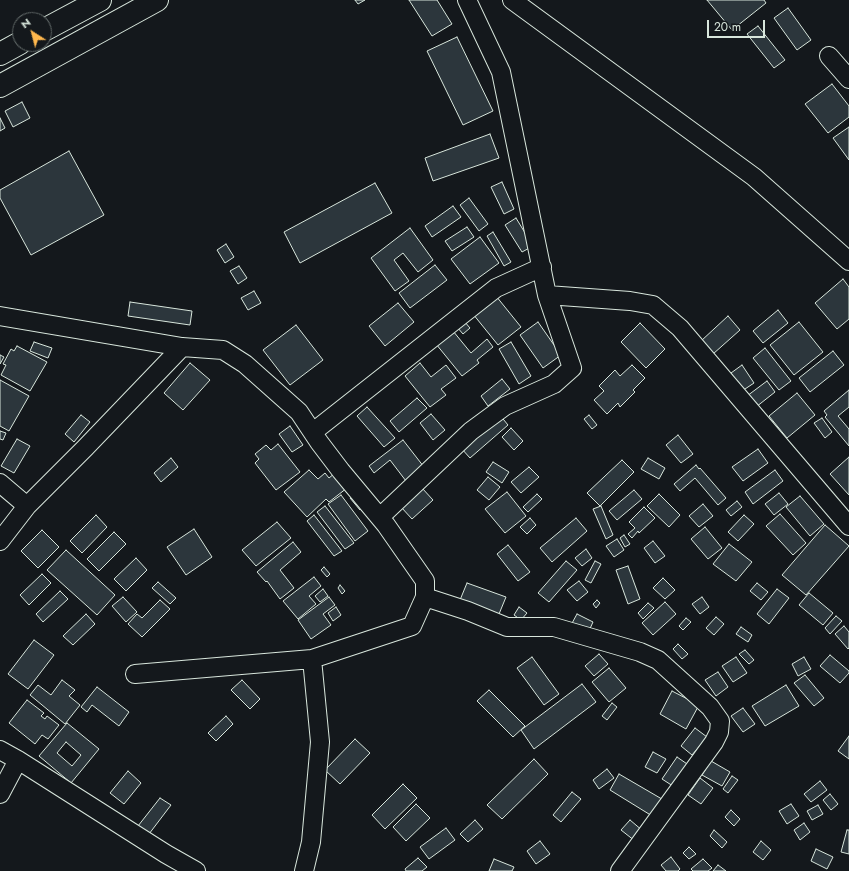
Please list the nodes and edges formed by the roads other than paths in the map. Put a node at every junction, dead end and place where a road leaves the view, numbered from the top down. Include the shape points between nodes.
1 (100, 0) edge
2 (157, 0) edge
3 (467, 0) edge
4 (512, 0) edge
5 (52, 26) edge
6 (12, 48) edge
7 (0, 54) edge
8 (829, 56) dead end
9 (849, 79) edge
10 (0, 86) edge
11 (849, 261) edge
12 (542, 267) junction
13 (547, 295) junction
14 (0, 316) edge
15 (182, 347) junction
16 (313, 432) junction
17 (0, 483) edge
18 (27, 506) junction
19 (380, 517) junction
20 (849, 526) edge
21 (0, 541) edge
22 (425, 597) junction
23 (312, 659) junction
24 (135, 674) dead end
25 (0, 750) edge
26 (18, 760) junction
27 (0, 794) edge
28 (196, 871) edge
29 (304, 871) edge
30 (620, 871) edge

1 - 5 highway
2 - 10 highway
3 - 12 street via 502,72
4 - 11 street via 754,177
6 - 7 highway
8 - 9 street
12 - 13 street
12 - 16 street via 496,288
13 - 19 street via 572,368 554,384 505,406 471,430
13 - 20 street via 630,300 653,305 680,328
14 - 15 street
15 - 16 street via 223,350 245,364 299,412
15 - 18 street
16 - 19 street via 341,471
17 - 18 street
18 - 21 street
19 - 22 street via 425,581
22 - 23 street via 412,626
22 - 30 street via 508,627 554,627 640,652 658,660 710,707 720,722 714,742
23 - 24 street
23 - 29 street via 320,742 311,842
25 - 26 street
26 - 27 street
26 - 28 street

